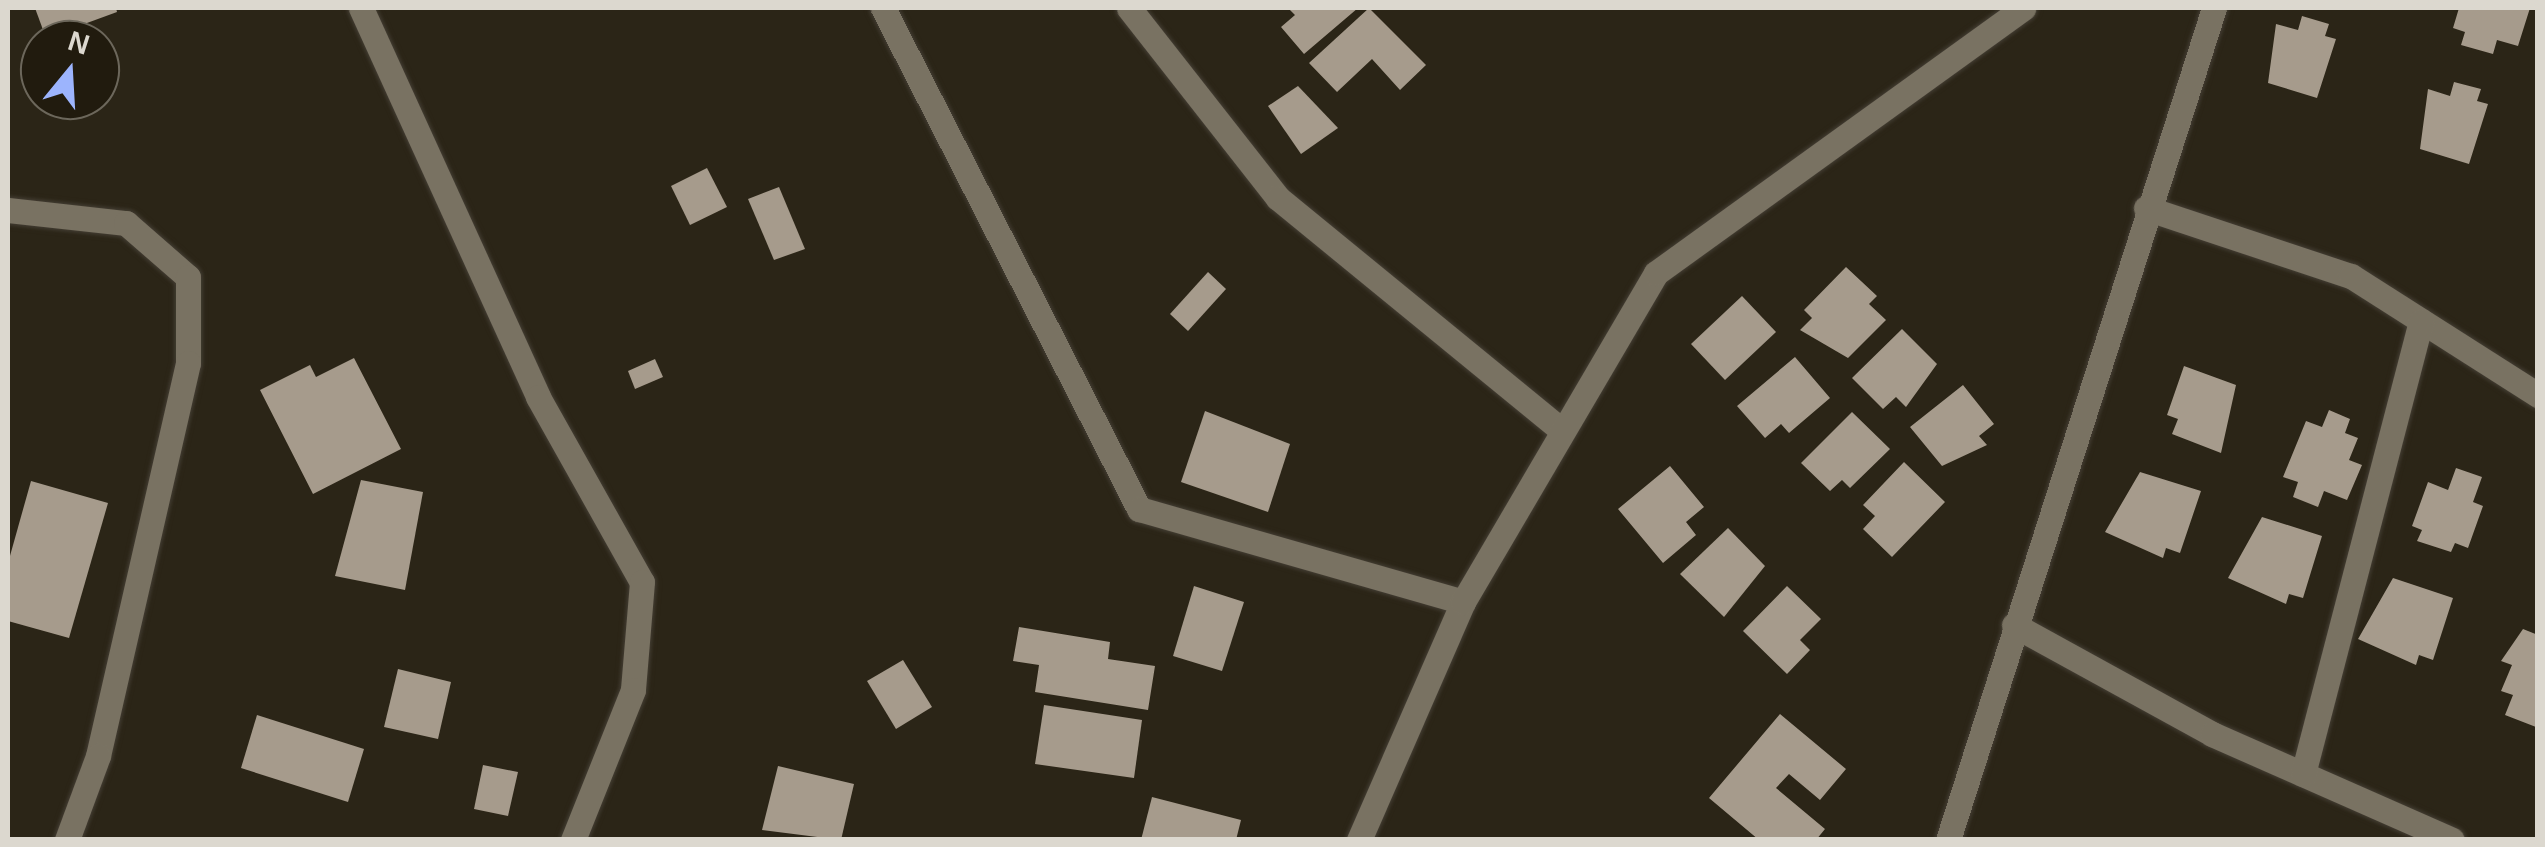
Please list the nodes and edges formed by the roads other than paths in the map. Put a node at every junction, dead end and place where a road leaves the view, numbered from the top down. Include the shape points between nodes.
1 (361, 8) edge
2 (883, 8) edge
3 (1129, 8) edge
4 (2023, 8) edge
5 (2214, 8) edge
6 (2146, 208) junction
7 (8, 210) edge
8 (2421, 321) junction
9 (2538, 395) edge
10 (1559, 428) junction
11 (1463, 602) junction
12 (2014, 625) junction
13 (2303, 774) junction
14 (67, 840) edge
15 (574, 840) edge
16 (1360, 840) edge
17 (1948, 840) edge
18 (2452, 840) edge

1 - 15 street via 538,397 642,582 633,690
2 - 11 street via 1139,509
3 - 10 street via 1278,198
4 - 10 street via 1656,273
5 - 6 street
6 - 8 street via 2351,276
6 - 12 street
7 - 14 street via 126,223 188,277 188,363 98,756
8 - 9 street
8 - 13 street
10 - 11 street
11 - 16 street
12 - 13 street
12 - 17 street
13 - 18 street

